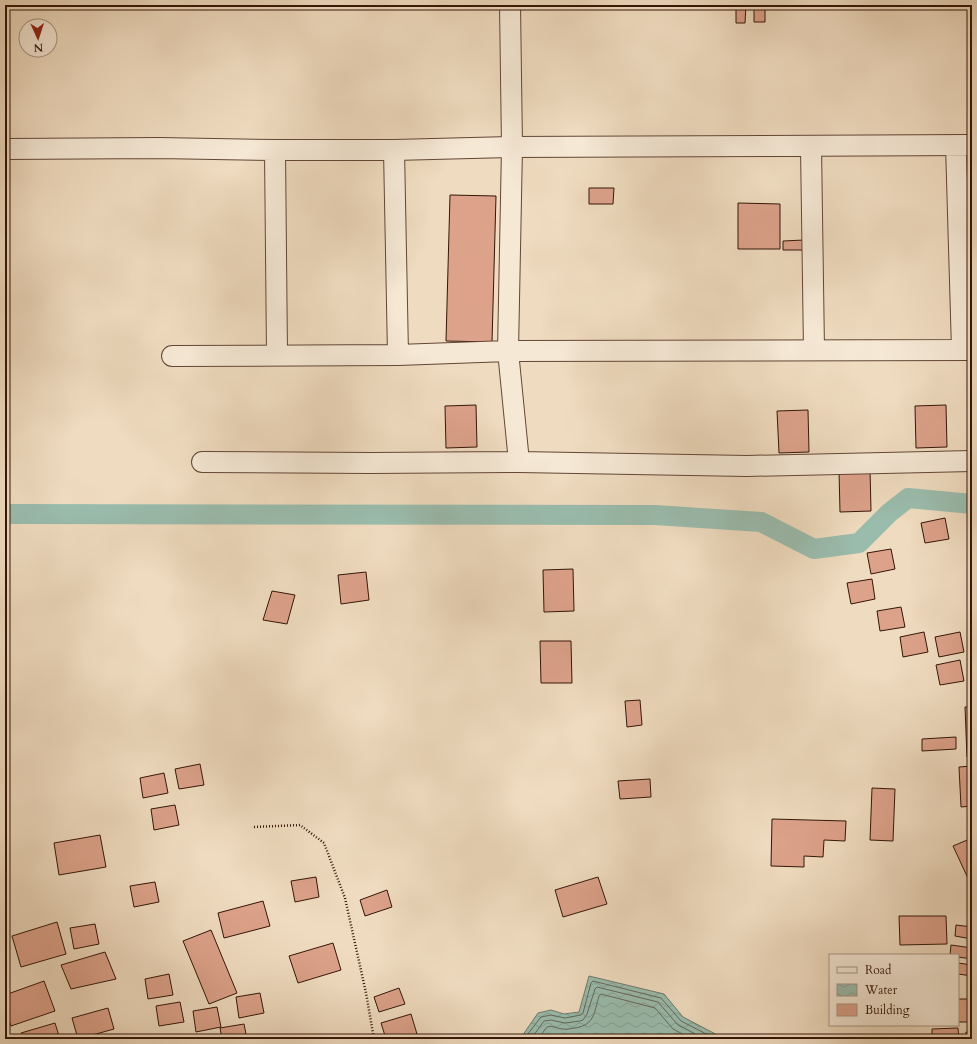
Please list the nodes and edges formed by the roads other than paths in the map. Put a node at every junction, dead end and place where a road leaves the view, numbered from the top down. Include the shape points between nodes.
1 (510, 5) edge
2 (964, 145) edge
3 (811, 146) junction
4 (512, 147) junction
5 (5, 149) edge
6 (276, 150) junction
7 (394, 150) junction
8 (814, 350) junction
9 (967, 350) edge
10 (508, 351) junction
11 (277, 355) junction
12 (398, 355) junction
13 (172, 356) dead end
14 (972, 460) edge
15 (202, 462) dead end
16 (519, 462) junction

1 - 4 street
2 - 3 street
2 - 9 street
3 - 4 street
3 - 8 street
4 - 7 street
4 - 10 street
5 - 6 street
6 - 7 street
6 - 11 street
7 - 12 street
8 - 9 street
8 - 10 street
10 - 12 street
10 - 16 street
11 - 12 street
11 - 13 street
14 - 16 street via 747,466
15 - 16 street

